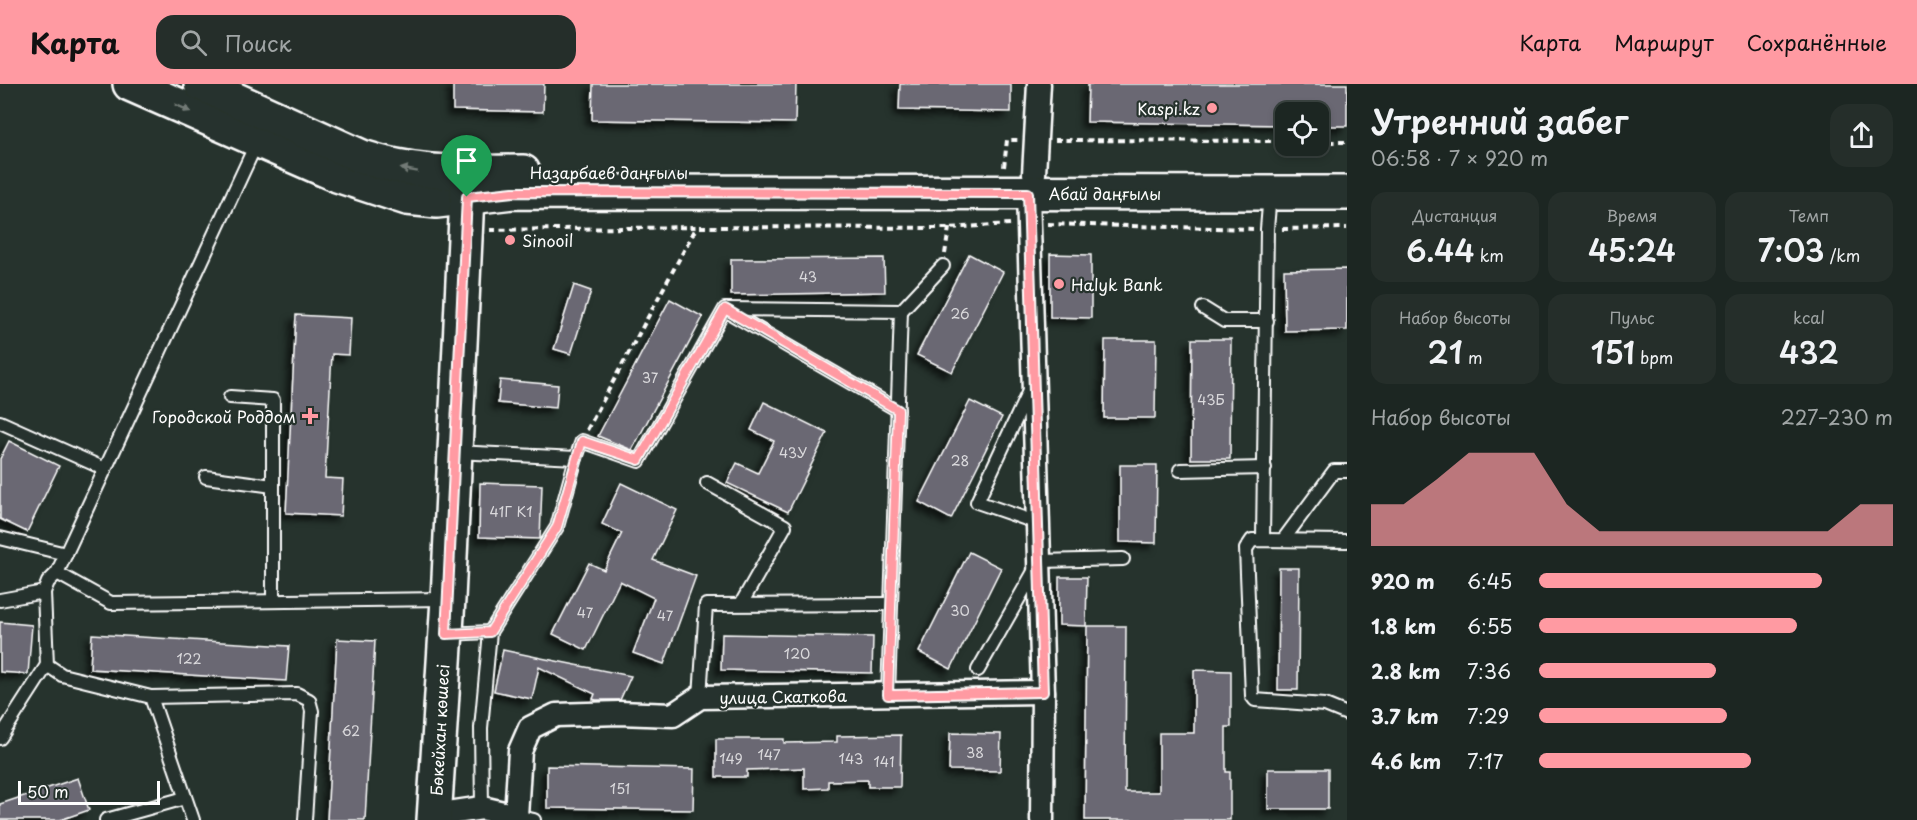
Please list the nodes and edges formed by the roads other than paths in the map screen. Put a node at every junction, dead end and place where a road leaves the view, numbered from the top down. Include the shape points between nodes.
1 (130, 84) edge
2 (201, 84) edge
3 (1039, 84) edge
4 (257, 142) junction
5 (1347, 174) edge
6 (468, 185) junction
7 (1024, 191) junction
8 (1270, 193) junction
9 (1347, 193) edge
10 (943, 266) road end
11 (1203, 308) dead end
12 (725, 309) junction
13 (902, 311) junction
14 (1268, 321) junction
15 (1034, 381) junction
16 (230, 397) dead end
17 (898, 410) junction
18 (0, 422) edge
19 (455, 452) junction
20 (576, 458) junction
21 (1265, 468) junction
22 (105, 469) junction
23 (1180, 470) dead end
24 (1347, 471) edge
25 (206, 477) dead end
26 (707, 483) dead end
27 (273, 486) junction
28 (1038, 523) junction
29 (0, 537) edge
30 (1263, 539) junction
31 (1283, 540) junction
32 (1347, 541) edge
33 (66, 554) junction
34 (1123, 559) dead end
35 (1040, 561) junction
36 (57, 573) junction
37 (44, 592) junction
38 (448, 599) junction
39 (0, 600) edge
40 (273, 601) junction
41 (741, 604) junction
42 (891, 604) junction
43 (490, 632) junction
44 (446, 634) junction
45 (47, 665) junction
46 (978, 670) dead end
47 (1043, 692) junction
48 (888, 695) junction
49 (151, 697) junction
50 (700, 697) junction
51 (1347, 714) edge
52 (0, 738) edge
53 (185, 798) junction
54 (482, 808) junction
55 (434, 818) edge
56 (525, 818) edge
57 (106, 820) edge
58 (193, 820) edge
59 (305, 820) edge
60 (1042, 820) edge

1 -> 4 main road, Назарбаев даңғылы
6 -> 2 main road, Назарбаев даңғылы via 380,162
3 - 7 street via 1037,140
4 - 6 main road, Назарбаев даңғылы via 337,176 407,198 437,201
4 - 22 lane
5 - 7 main road, Абай даңғылы
6 - 7 main road, Назарбаев даңғылы
6 - 19 main road, Бөкейхан көшесі
7 - 8 main road, Абай даңғылы
7 - 15 street
8 - 9 main road, Абай даңғылы
8 - 14 lane
10 - 13 lane
11 - 14 lane via 1224,321
12 - 13 lane
12 - 17 lane
12 - 20 lane via 639,460 582,441
13 - 17 lane
14 - 21 lane
15 - 28 street
15 - 28 lane via 977,502
16 - 27 lane via 273,400
17 - 42 lane
18 - 22 lane
19 - 20 lane
19 - 38 main road, Бөкейхан көшесі
20 - 43 lane via 557,527
21 - 23 lane
21 - 30 lane
22 - 33 lane
24 - 31 lane via 1334,471
25 - 27 lane
26 - 41 lane via 785,526
27 - 40 lane
28 - 35 street
29 - 33 lane
30 - 31 lane
30 - 51 lane via 1252,540 1246,549 1252,696 1255,700 1325,705
31 - 32 lane
33 - 36 lane
34 - 35 lane
35 - 46 lane
35 - 47 street
36 - 37 lane
36 - 40 lane via 111,603
37 - 39 lane
37 - 45 lane
38 - 40 lane
38 - 44 main road, Бөкейхан көшесі
41 - 42 lane
41 - 50 lane via 706,605
42 - 48 lane
43 - 44 lane
43 - 54 lane via 481,728
44 - 55 main road, Бөкейхан көшесі
45 - 49 lane via 62,675
45 - 52 lane
47 - 48 street, улица Скаткова
47 - 60 street
48 - 50 street, улица Скаткова
49 - 53 lane
49 - 59 lane via 297,694 309,700 312,711
50 - 56 street, улица Скаткова via 674,715 556,716 530,728 520,751
53 - 57 lane
53 - 58 lane
54 - 55 street
54 - 56 street

